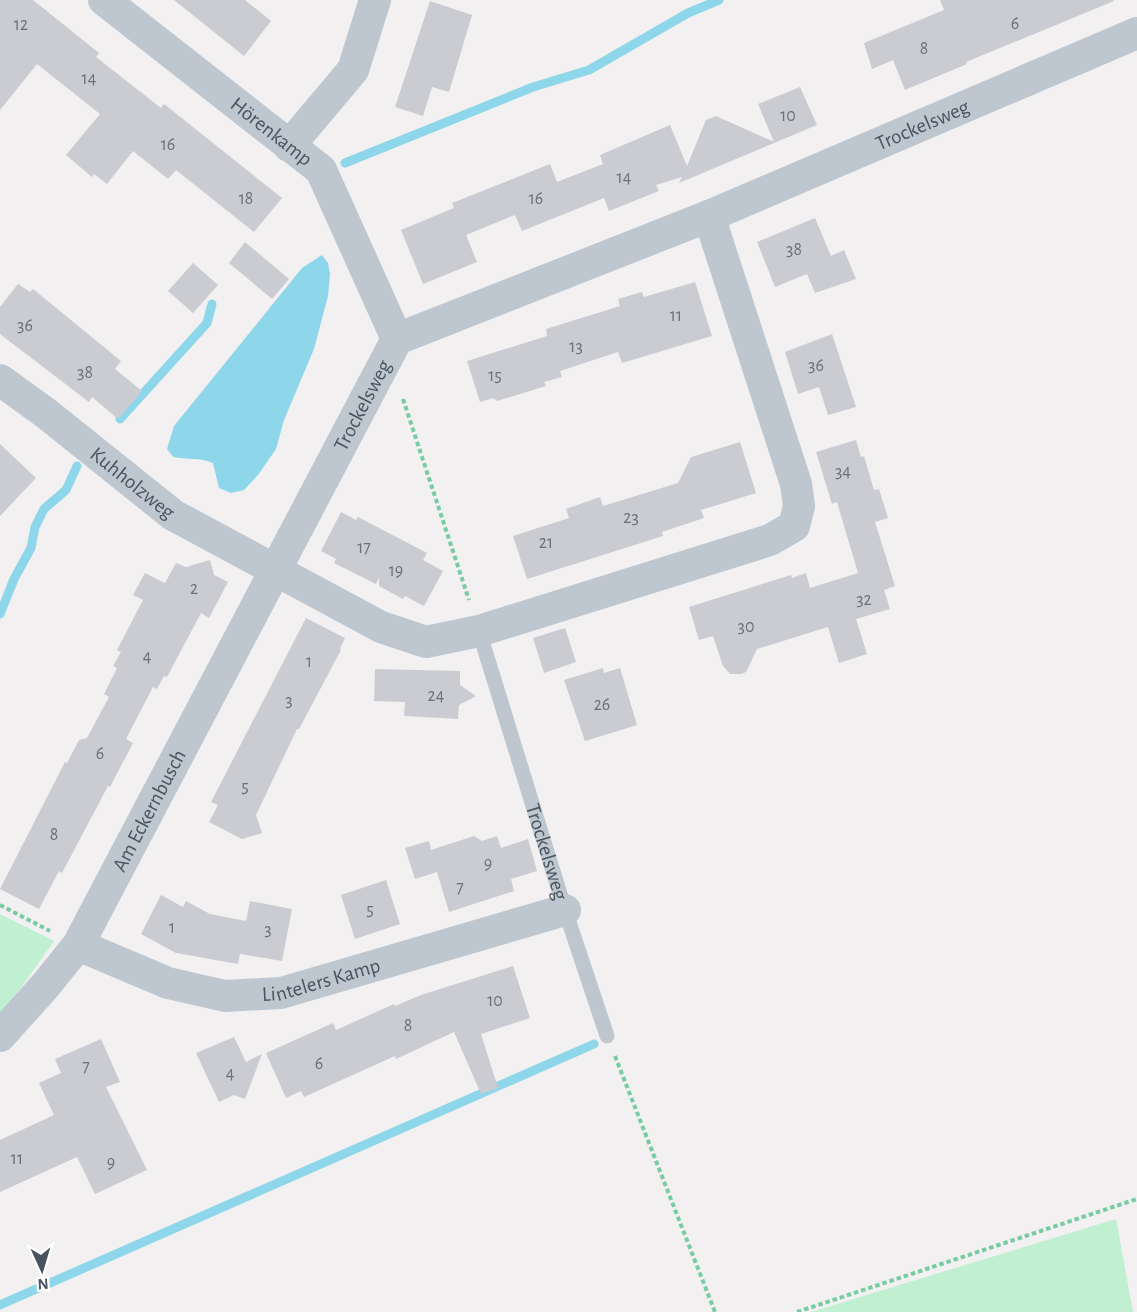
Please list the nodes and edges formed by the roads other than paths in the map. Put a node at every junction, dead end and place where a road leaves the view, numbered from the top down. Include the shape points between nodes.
1 (104, 0) edge
2 (375, 0) edge
3 (1137, 33) edge
4 (289, 146) junction
5 (709, 216) junction
6 (398, 339) junction
7 (0, 380) edge
8 (276, 571) junction
9 (479, 631) junction
10 (565, 910) junction
11 (78, 945) junction
12 (0, 1036) edge
13 (607, 1036) road end

1 - 4 street, Hörenkamp
2 - 4 street via 353,70
3 - 5 street, Trockelsweg
4 - 6 street, Hörenkamp via 321,170
5 - 6 street, Trockelsweg
5 - 9 street via 796,484 799,506 794,526 770,540
6 - 8 street, Trockelsweg
7 - 8 street, Kuhholzweg via 173,515
8 - 9 street via 381,627 426,642
8 - 11 street, Am Eckernbusch
9 - 10 lane, Trockelsweg
10 - 11 street, Lintelers Kamp via 281,993 225,996 168,983
10 - 13 lane, Trockelsweg
11 - 12 street, Am Eckernbusch

